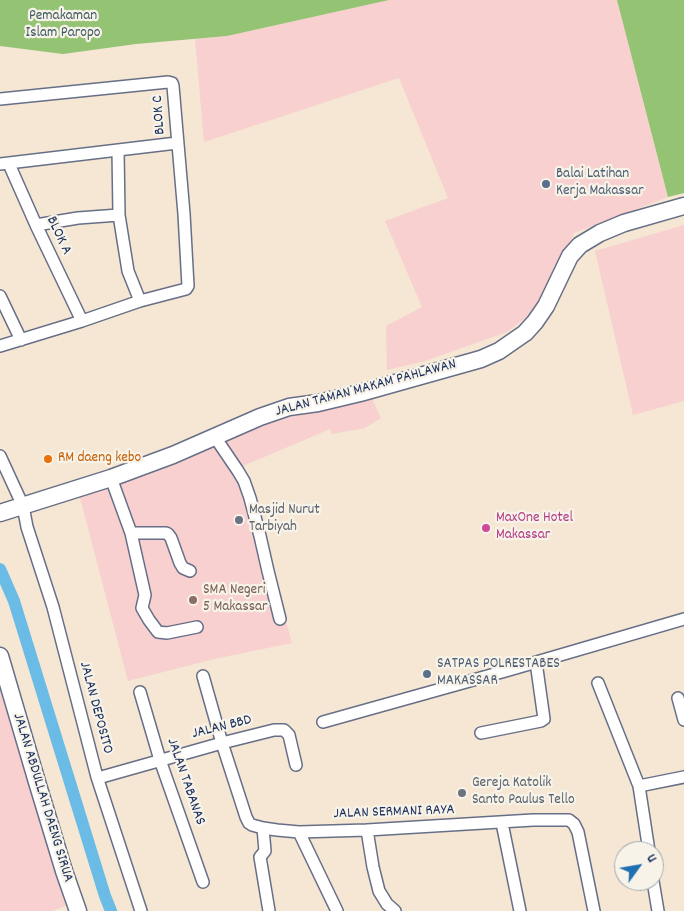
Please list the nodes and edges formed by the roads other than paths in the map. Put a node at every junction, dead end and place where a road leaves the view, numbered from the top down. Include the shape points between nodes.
1 (0, 99) edge
2 (177, 143) junction
3 (118, 150) junction
4 (4, 164) edge
5 (684, 206) edge
6 (119, 215) junction
7 (36, 225) junction
8 (0, 296) edge
9 (140, 301) junction
10 (82, 321) junction
11 (20, 340) junction
12 (0, 346) edge
13 (215, 437) junction
14 (0, 456) edge
15 (111, 478) junction
16 (23, 506) junction
17 (0, 513) edge
18 (131, 533) junction
19 (190, 571) dead end
20 (280, 619) dead end
21 (684, 619) edge
22 (198, 627) dead end
23 (0, 656) edge
24 (536, 662) junction
25 (203, 676) dead end
26 (598, 683) dead end
27 (140, 692) dead end
28 (678, 698) dead end
29 (684, 720) edge
30 (323, 722) dead end
31 (480, 733) dead end
32 (222, 743) junction
33 (160, 760) junction
34 (296, 765) dead end
35 (684, 776) edge
36 (98, 778) junction
37 (639, 786) junction
38 (502, 823) junction
39 (263, 828) junction
40 (367, 830) junction
41 (299, 832) junction
42 (647, 841) edge
43 (203, 882) dead end
44 (655, 891) edge
45 (78, 911) edge
46 (141, 911) edge
47 (269, 911) edge
48 (337, 911) edge
49 (394, 911) edge
50 (520, 911) edge
51 (594, 911) edge
52 (658, 911) edge

1 - 2 street, BLOK C via 168,82 173,86
2 - 3 street
2 - 9 street, BLOK C via 188,288
3 - 4 street
3 - 6 street
4 - 7 street, BLOK A
5 - 13 main road, JALAN TAMAN MAKAM PAHLAWAN via 624,223 580,245 570,256 535,322 499,351 360,393 289,407
6 - 7 street
6 - 9 street via 128,270
7 - 10 street, BLOK A
8 - 11 street
9 - 10 street
10 - 11 street
11 - 12 street
13 - 15 main road, JALAN TAMAN MAKAM PAHLAWAN
13 - 20 street via 244,481
14 - 16 street, JALAN DEPOSITO
15 - 16 main road, JALAN TAMAN MAKAM PAHLAWAN
15 - 18 street
16 - 17 main road, JALAN TAMAN MAKAM PAHLAWAN
16 - 36 street, JALAN DEPOSITO
18 - 19 street via 166,532 180,564
18 - 22 street via 145,595 142,608 154,628 167,633
21 - 24 street
23 - 45 main road, JALAN ABDULLAH DAENG SIRUA
24 - 30 street
24 - 31 street via 544,719
25 - 32 street
26 - 37 street
27 - 33 street, JALAN TABANAS
28 - 29 street
32 - 33 street, JALAN BBD
32 - 34 street, JALAN BBD via 284,730 289,735
32 - 39 street, JALAN SERMANI RAYA via 247,819 252,825
33 - 36 street, JALAN BBD
33 - 43 street, JALAN TABANAS
35 - 37 street
36 - 46 street, JALAN DEPOSITO
37 - 42 street
38 - 40 street, JALAN SERMANI RAYA
38 - 50 street
38 - 51 street, JALAN SERMANI RAYA via 572,821 578,832
39 - 41 street, JALAN SERMANI RAYA
39 - 47 street via 265,852 260,857
40 - 41 street, JALAN SERMANI RAYA
40 - 49 street via 379,891
41 - 48 street
44 - 52 street

